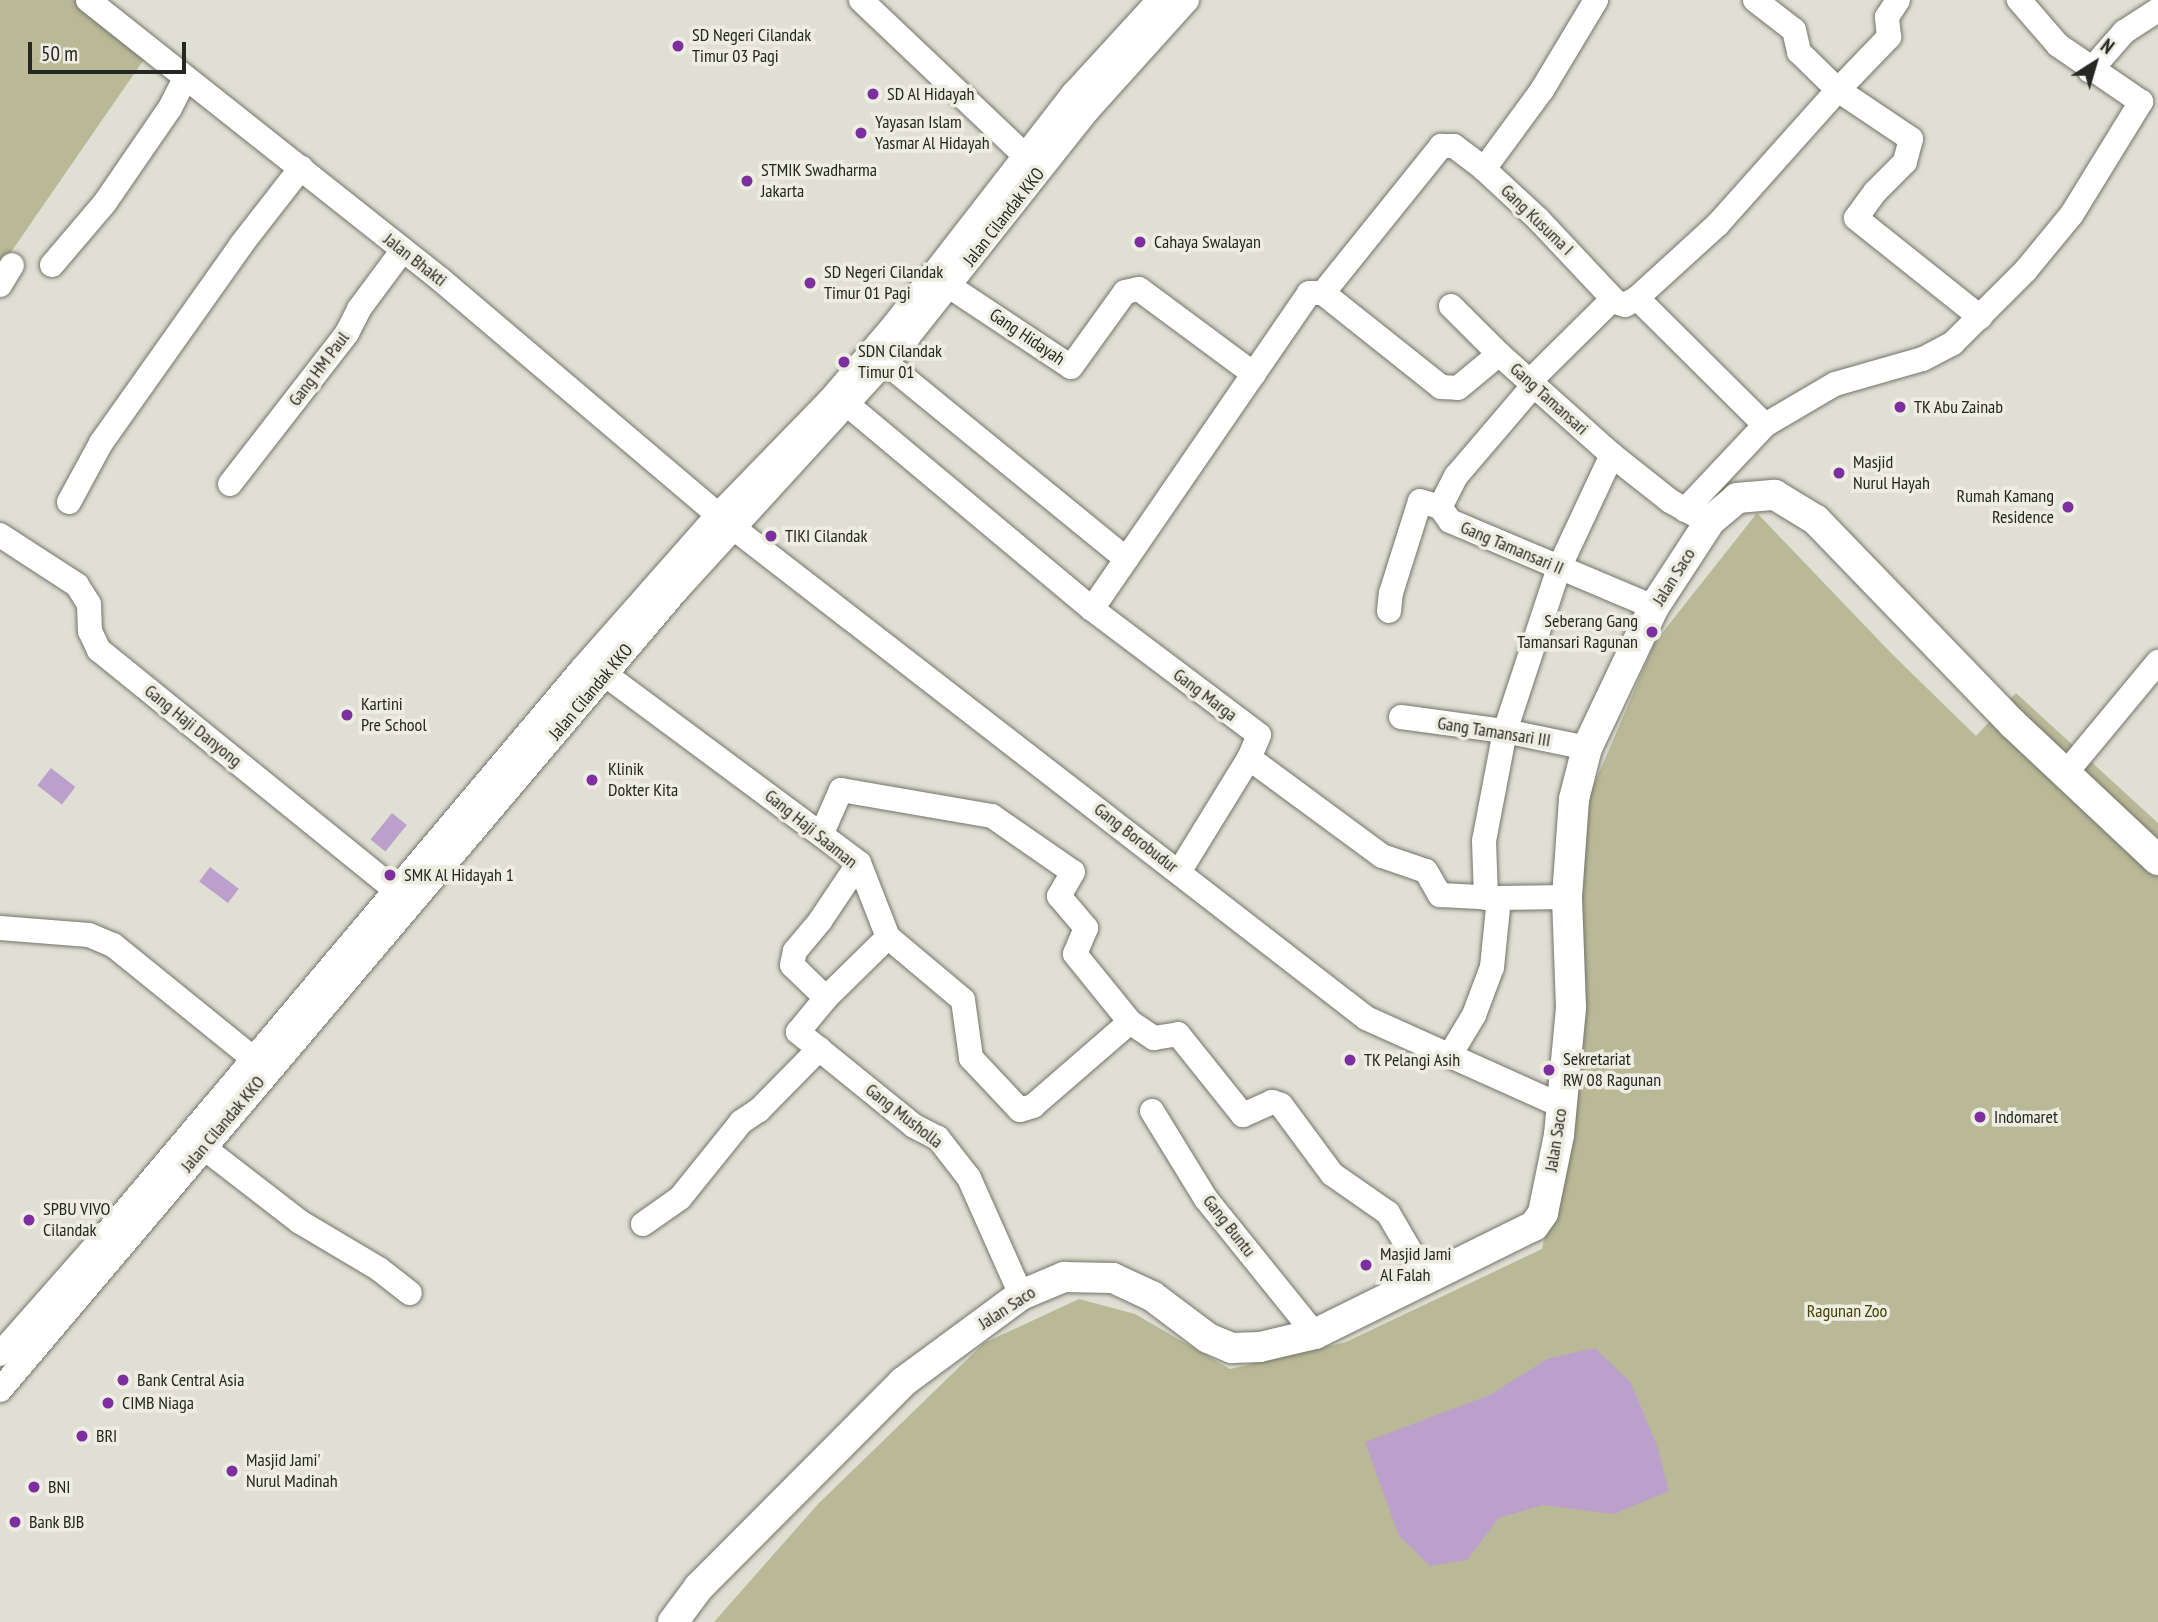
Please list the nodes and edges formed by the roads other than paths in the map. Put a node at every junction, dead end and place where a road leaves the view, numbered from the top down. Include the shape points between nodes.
1 (88, 0) edge
2 (861, 0) edge
3 (1159, 0) edge
4 (1187, 0) edge
5 (1596, 0) edge
6 (1755, 0) edge
7 (1898, 0) edge
8 (2019, 0) edge
9 (2158, 10) edge
10 (2091, 71) junction
11 (185, 78) junction
12 (1838, 90) junction
13 (1033, 163) junction
14 (301, 168) junction
15 (1484, 169) junction
16 (402, 251) junction
17 (52, 265) dead end
18 (949, 286) junction
19 (1324, 293) junction
20 (1625, 301) junction
21 (1451, 306) dead end
22 (1980, 317) junction
23 (1499, 354) junction
24 (886, 363) junction
25 (1254, 374) junction
26 (1531, 384) junction
27 (848, 405) junction
28 (1765, 425) junction
29 (1612, 454) junction
30 (230, 484) dead end
31 (69, 502) dead end
32 (1440, 507) junction
33 (1698, 515) junction
34 (726, 522) junction
35 (0, 535) edge
36 (1126, 559) junction
37 (1559, 568) junction
38 (1654, 607) junction
39 (1092, 609) junction
40 (1389, 611) dead end
41 (2158, 662) edge
42 (606, 675) junction
43 (1401, 717) dead end
44 (1505, 731) junction
45 (1587, 748) junction
46 (1249, 758) junction
47 (2065, 774) junction
48 (822, 832) junction
49 (2158, 860) edge
50 (859, 863) junction
51 (1179, 872) junction
52 (404, 897) junction
53 (1567, 897) junction
54 (1492, 898) junction
55 (0, 929) edge
56 (888, 937) junction
57 (826, 998) junction
58 (1130, 1022) junction
59 (819, 1049) junction
60 (1450, 1055) junction
61 (260, 1064) junction
62 (1562, 1106) junction
63 (1152, 1111) dead end
64 (203, 1147) junction
65 (643, 1224) dead end
66 (1427, 1280) junction
67 (410, 1293) dead end
68 (1021, 1294) junction
69 (1315, 1334) junction
70 (0, 1354) edge
71 (0, 1390) edge
72 (673, 1622) edge

1 - 11 street, Jalan Bhakti
2 - 13 street
3 - 13 street, Jalan Cilandak KKO via 1073,94
4 - 13 street, Jalan Cilandak KKO
5 - 15 street via 1542,90
6 - 12 street via 1794,30 1799,52
7 - 12 street via 1887,17 1889,37
8 - 10 street via 2058,45
9 - 10 street via 2124,32
10 - 22 street via 2141,102 2072,214
11 - 14 street, Jalan Bhakti
11 - 17 street via 170,108 104,204
12 - 20 street via 1718,224
12 - 22 street via 1911,139 1905,162 1856,218
13 - 18 street, Jalan Cilandak KKO
13 - 34 street, Jalan Cilandak KKO
14 - 16 street, Jalan Bhakti
14 - 31 street via 101,443
15 - 19 street, Gang Kusuma I via 1454,146 1441,146
15 - 20 street, Gang Kusuma I
16 - 30 street, Gang HM Paul via 347,333
16 - 34 street, Jalan Bhakti
18 - 24 street, Jalan Cilandak KKO
18 - 25 street, Gang Hidayah via 1071,367 1125,292 1139,289
19 - 23 street, Gang Tamansari via 1441,387 1458,388
19 - 25 street via 1309,293
20 - 26 street
20 - 28 street, Gang Kusuma I
21 - 23 street
22 - 28 street via 1953,344 1923,359 1835,384
23 - 26 street, Gang Tamansari
24 - 27 street, Jalan Cilandak KKO
24 - 36 street
25 - 36 street
26 - 29 street, Gang Tamansari
26 - 32 street via 1456,476
27 - 34 street, Jalan Cilandak KKO
27 - 39 street, Gang Marga
28 - 33 street via 1737,451
29 - 33 street, Gang Tamansari
29 - 37 street
32 - 37 street, Gang Tamansari II via 1450,521
32 - 40 street via 1420,500
33 - 38 main road, Jalan Saco
33 - 47 main road, Jalan Saco via 1737,498 1775,495 1816,520
34 - 42 street, Jalan Cilandak KKO
34 - 51 street, Gang Borobudur
34 - 52 street, Jalan Cilandak KKO via 582,669
35 - 52 street, Gang Haji Danyong via 77,584 89,604 90,631 99,650
36 - 39 street
37 - 38 street, Gang Tamansari II
37 - 44 street
38 - 45 main road, Jalan Saco
39 - 46 street, Gang Marga via 1259,735
41 - 47 street
42 - 48 street, Gang Haji Saaman
42 - 52 street, Jalan Cilandak KKO
43 - 44 street, Gang Tamansari III
44 - 45 street, Gang Tamansari III
44 - 54 street via 1484,841
45 - 53 main road, Jalan Saco via 1574,799
46 - 51 street
46 - 54 street via 1382,856 1426,870 1440,895
47 - 49 main road, Jalan Saco
48 - 50 street, Gang Haji Saaman
48 - 58 street via 841,790 992,816 1073,872 1059,896 1086,928 1075,954
50 - 56 street, Gang Haji Saaman
50 - 57 street via 795,951 792,965
51 - 60 street, Gang Borobudur via 1366,1018
52 - 61 street, Jalan Cilandak KKO
53 - 54 street
53 - 62 main road, Jalan Saco via 1571,1007
54 - 60 street via 1492,967 1465,1034
55 - 61 street via 89,935 113,946
56 - 57 street
56 - 58 street, Gang Haji Saaman via 963,1000 971,1058 1020,1110 1033,1106
57 - 59 street, Gang Musholla via 798,1032
58 - 66 street via 1154,1038 1178,1034 1242,1115 1272,1102 1281,1105 1332,1174 1388,1213
59 - 65 street via 760,1110 740,1122 680,1198
59 - 68 street, Gang Musholla via 915,1126 938,1138 969,1178
60 - 62 street, Gang Borobudur
61 - 64 street, Jalan Cilandak KKO
61 - 70 street, Jalan Cilandak KKO
62 - 66 main road, Jalan Saco via 1543,1213 1534,1226
63 - 69 street, Gang Buntu via 1206,1199
64 - 67 street via 300,1222 355,1253
64 - 71 street, Jalan Cilandak KKO
66 - 69 main road, Jalan Saco
68 - 69 main road, Jalan Saco via 1064,1277 1113,1278 1152,1296 1209,1338 1232,1348 1260,1347
68 - 72 main road, Jalan Saco via 903,1382 699,1587

